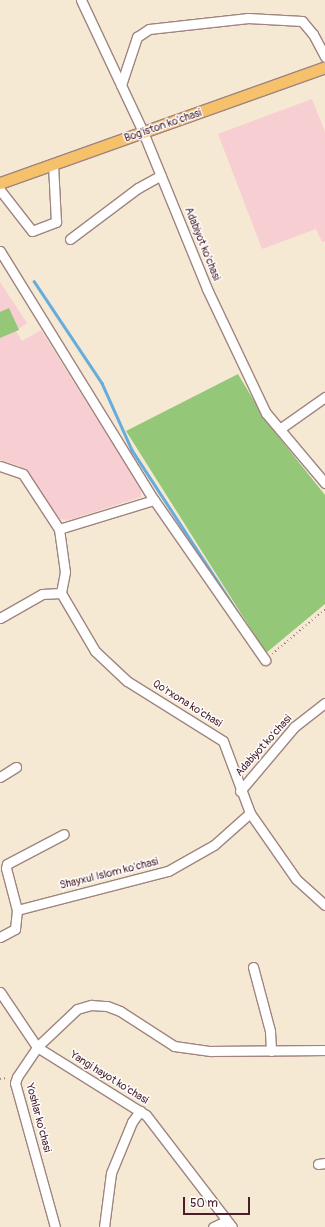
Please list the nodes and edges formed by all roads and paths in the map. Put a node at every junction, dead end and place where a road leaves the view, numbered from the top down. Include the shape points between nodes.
1 (81, 0) edge
2 (325, 57) edge
3 (325, 68) edge
4 (121, 85) junction
5 (143, 132) junction
6 (53, 165) junction
7 (161, 175) junction
8 (0, 183) edge
9 (0, 190) edge
10 (70, 239) dead end
11 (0, 251) edge
12 (325, 397) edge
13 (281, 428) junction
14 (0, 466) edge
15 (325, 483) edge
16 (154, 500) junction
17 (59, 529) junction
18 (61, 593) junction
19 (325, 609) edge
20 (0, 618) edge
21 (265, 660) joint
22 (325, 703) edge
23 (16, 768) dead end
24 (0, 777) edge
25 (240, 791) junction
26 (250, 813) junction
27 (64, 834) dead end
28 (325, 905) edge
29 (17, 910) junction
30 (0, 937) edge
31 (253, 967) dead end
32 (0, 992) edge
33 (38, 1047) junction
34 (325, 1050) edge
35 (271, 1051) junction
36 (140, 1111) junction
37 (229, 1224) edge
38 (55, 1227) edge
39 (104, 1227) edge
40 (213, 1227) edge

1 - 4 street, Adabiyot ko'chasi
2 - 4 street via 313,34 302,21 248,18 149,29 137,37
3 - 5 main road, Bog'iston ko'chasi
4 - 5 street, Adabiyot ko'chasi
5 - 6 main road, Bog'iston ko'chasi
5 - 7 street, Adabiyot ko'chasi
6 - 8 main road, Bog'iston ko'chasi
6 - 9 street via 56,222 32,231
7 - 10 street via 138,188
7 - 13 street, Adabiyot ko'chasi via 210,296 266,413
11 - 16 street
12 - 13 street
13 - 15 street, Adabiyot ko'chasi
14 - 17 street via 24,474
16 - 17 street
16 - 21 street
17 - 18 street via 65,572
18 - 20 street via 42,594
18 - 25 street, Qo'rxona ko'chasi via 95,651 127,681 223,741
19 - 21 path
22 - 25 street, Adabiyot ko'chasi via 294,727
23 - 24 street
25 - 26 street, Qo'rxona ko'chasi
26 - 28 street, Qo'rxona ko'chasi via 296,880
26 - 29 street, Shayxul Islom ko'chasi via 214,845 168,871
27 - 29 street via 7,864
29 - 30 street via 15,929
31 - 35 street via 270,1031
32 - 33 street, Yangi hayot ko'chasi
33 - 35 street, Yoshlar ko'chasi via 78,1009 91,1005 107,1006 120,1011 174,1046 211,1051
33 - 36 street, Yangi hayot ko'chasi
33 - 38 street, Yoshlar ko'chasi via 17,1076 15,1083
34 - 35 street, Yoshlar ko'chasi
36 - 37 street, Yangi hayot ko'chasi via 146,1115
36 - 39 street via 132,1122 111,1173
37 - 40 street

